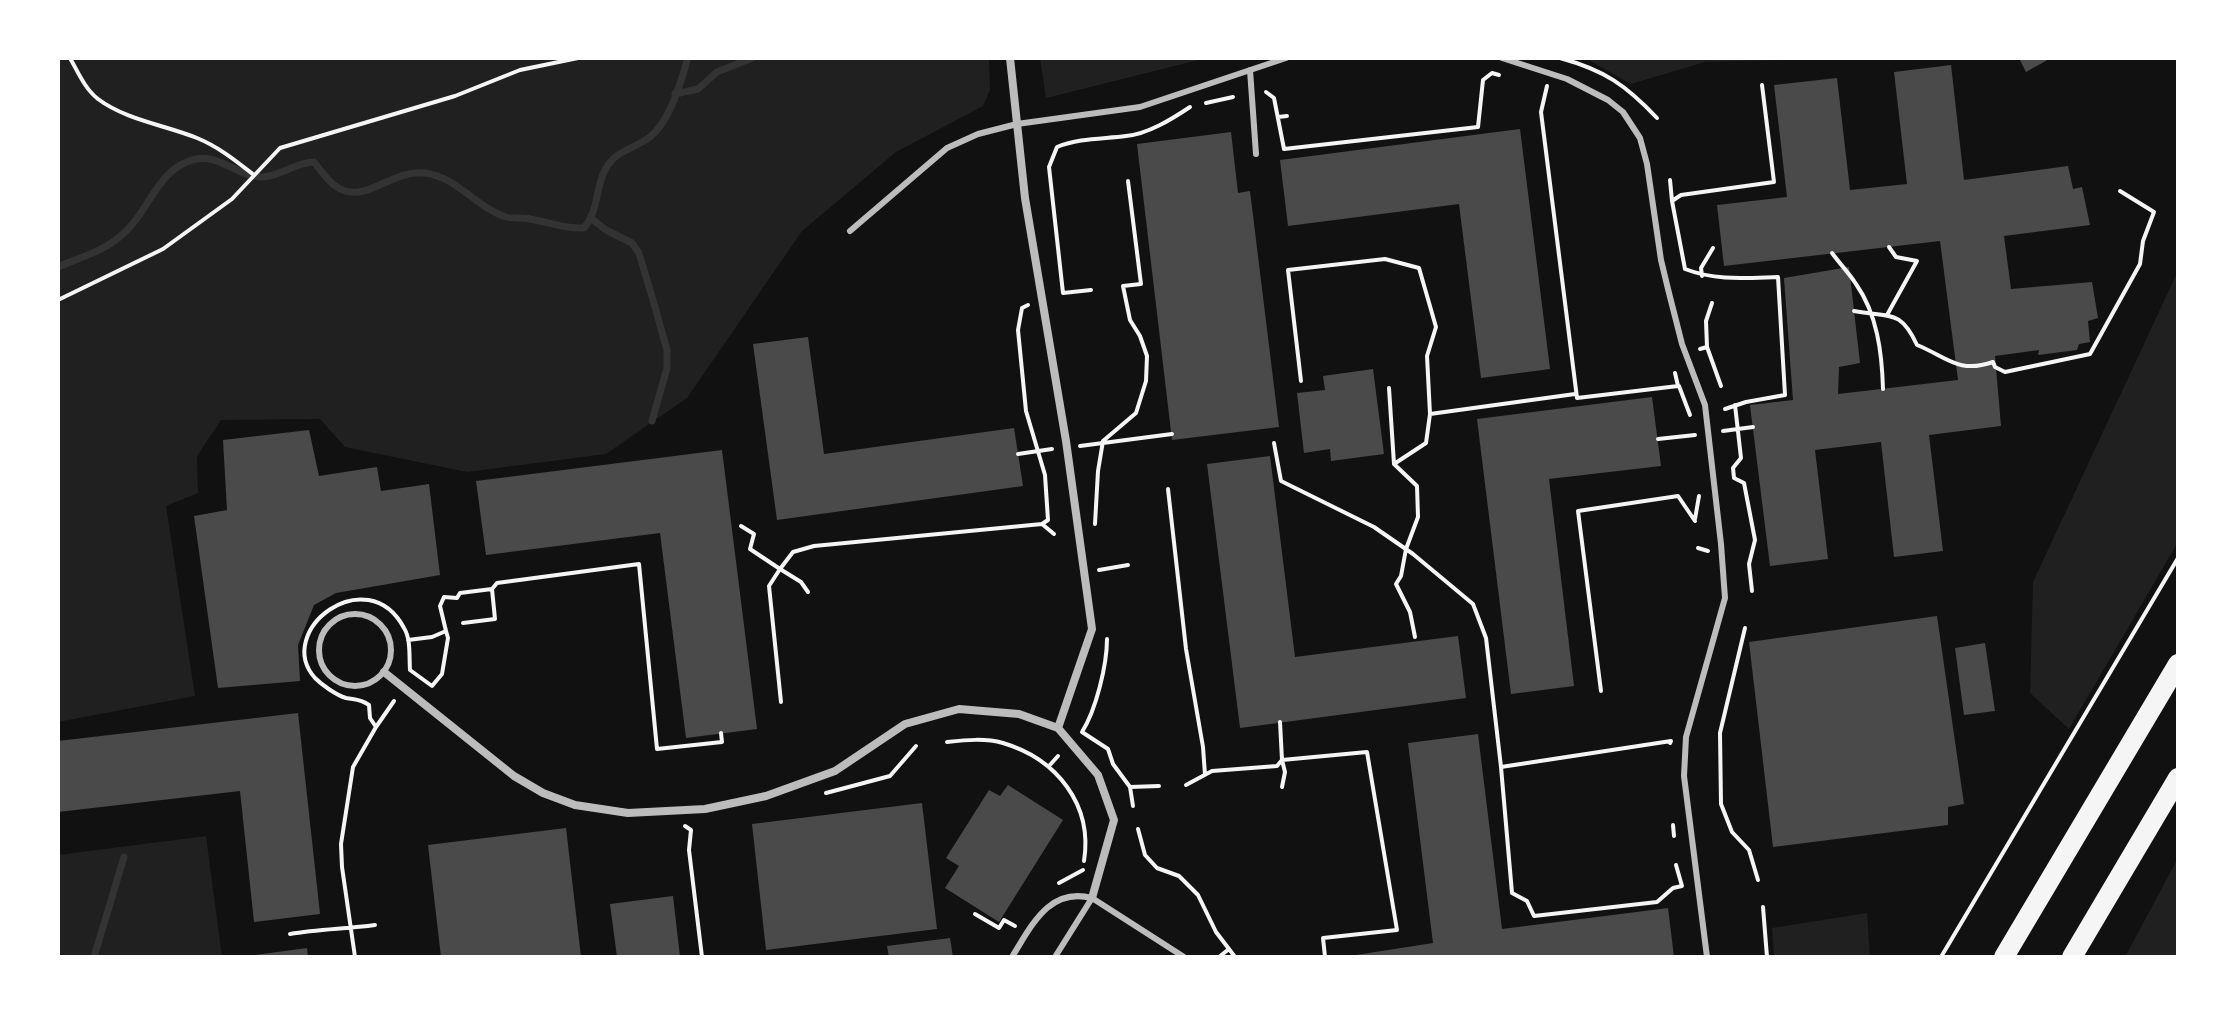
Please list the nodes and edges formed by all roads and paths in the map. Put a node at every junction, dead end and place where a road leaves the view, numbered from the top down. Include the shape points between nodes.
1 (70, 58) edge
2 (578, 58) edge
3 (1010, 58) edge
4 (1286, 58) edge
5 (1502, 58) edge
6 (1560, 58) edge
7 (1250, 70) junction
8 (1506, 76) dead end
9 (1534, 83) dead end
10 (1762, 85) dead end
11 (1264, 90) dead end
12 (1233, 97) dead end
13 (1287, 116) dead end
14 (1278, 117) junction
15 (1657, 118) dead end
16 (1017, 124) junction
17 (1256, 154) dead end
18 (254, 175) junction
19 (1670, 180) dead end
20 (1128, 181) dead end
21 (2120, 191) dead end
22 (1672, 201) junction
23 (850, 231) dead end
24 (1889, 247) dead end
25 (1713, 248) dead end
26 (1832, 253) dead end
27 (1702, 276) junction
28 (1091, 290) dead end
29 (58, 300) edge
30 (1034, 303) dead end
31 (1712, 303) dead end
32 (1854, 311) dead end
33 (1873, 314) junction
34 (1887, 315) junction
35 (1707, 347) junction
36 (1700, 349) dead end
37 (1673, 363) dead end
38 (1301, 381) dead end
39 (1678, 386) junction
40 (1721, 386) dead end
41 (1389, 388) dead end
42 (1883, 389) dead end
43 (1576, 393) junction
44 (1735, 405) junction
45 (1725, 409) dead end
46 (1430, 414) junction
47 (1691, 419) dead end
48 (1172, 434) dead end
49 (1693, 434) dead end
50 (1274, 443) dead end
51 (1080, 446) dead end
52 (1064, 448) dead end
53 (1694, 450) dead end
54 (1018, 454) dead end
55 (1394, 464) junction
56 (1168, 489) dead end
57 (1699, 495) dead end
58 (1042, 524) junction
59 (741, 526) dead end
60 (1054, 534) dead end
61 (1095, 534) dead end
62 (1698, 548) dead end
63 (1406, 549) junction
64 (2178, 558) edge
65 (1097, 560) dead end
66 (1708, 565) dead end
67 (780, 569) junction
68 (1098, 569) dead end
69 (492, 589) junction
70 (1752, 591) dead end
71 (808, 592) dead end
72 (463, 623) dead end
73 (1745, 628) dead end
74 (446, 631) junction
75 (1415, 637) dead end
76 (408, 640) junction
77 (2178, 664) edge
78 (384, 672) junction
79 (1601, 691) dead end
80 (781, 702) dead end
81 (404, 705) dead end
82 (1280, 722) dead end
83 (376, 727) junction
84 (1058, 728) junction
85 (1674, 728) dead end
86 (721, 733) dead end
87 (1671, 741) junction
88 (947, 742) dead end
89 (1670, 752) dead end
90 (1058, 756) dead end
91 (1282, 760) junction
92 (1049, 766) junction
93 (1501, 767) junction
94 (1205, 775) junction
95 (2178, 778) edge
96 (1186, 785) dead end
97 (1159, 786) dead end
98 (1130, 787) dead end
99 (1282, 787) dead end
100 (694, 821) dead end
101 (1138, 829) dead end
102 (1676, 865) dead end
103 (1758, 880) dead end
104 (1053, 886) dead end
105 (1092, 898) junction
106 (1763, 907) dead end
107 (975, 914) dead end
108 (1023, 917) dead end
109 (375, 925) dead end
110 (1017, 927) junction
111 (352, 928) junction
112 (290, 934) dead end
113 (1011, 937) dead end
114 (1229, 949) junction
115 (355, 957) edge
116 (702, 957) edge
117 (1012, 957) edge
118 (1055, 957) edge
119 (1184, 957) edge
120 (1219, 957) edge
121 (1235, 957) edge
122 (1325, 957) edge
123 (1707, 957) edge
124 (1767, 957) edge
125 (1941, 957) edge
126 (2004, 957) edge
127 (2072, 957) edge

1 - 18 path via 96,98 209,143
2 - 18 path via 520,70 455,96 280,148
3 - 16 street
4 - 7 lane
5 - 123 lane via 1567,79 1608,100 1640,138 1668,289 1705,405 1725,598 1686,737 1684,776
6 - 15 path via 1621,83
7 - 16 lane via 1140,107
7 - 17 lane
8 - 14 path via 1492,73 1483,80 1478,127 1284,149
9 - 43 path via 1548,86 1541,112
10 - 22 path via 1774,182 1681,195
11 - 14 path via 1274,98
12 - 28 path via 1193,105 1130,136 1057,147 1049,183 1060,293
13 - 14 path
16 - 23 lane via 947,148
16 - 84 street via 1092,629
18 - 29 path via 232,199 163,249
19 - 22 path
20 - 61 path via 1141,284 1123,286 1130,320 1147,356 1146,381 1136,413 1103,441
21 - 34 path via 2154,212 2153,218 2140,264 2090,354 2005,372 1993,362 1962,367 1917,345 1909,327
22 - 27 path via 1685,269
24 - 34 path via 1896,257 1917,261
25 - 27 path
26 - 33 path
27 - 44 path via 1778,277 1785,395
30 - 58 path via 1022,308 1018,330 1026,411 1045,475 1048,520
31 - 35 path
32 - 33 path
33 - 34 path
33 - 42 path
35 - 36 path
35 - 40 path
37 - 39 path
38 - 46 path via 1288,270 1385,259 1419,268 1436,327 1427,356
39 - 43 path via 1577,398
39 - 47 path
41 - 55 path
43 - 46 path
44 - 45 path
44 - 70 path via 1741,458 1733,468 1734,478 1744,483 1755,540 1749,564
46 - 55 path via 1426,443
48 - 51 path
49 - 53 path
50 - 63 path via 1281,481 1374,527
52 - 54 path
55 - 63 path via 1417,486 1418,517
56 - 94 path
57 - 79 path via 1695,521 1678,496 1578,511
58 - 60 path
58 - 67 path via 814,546 793,552
59 - 67 path via 754,534 750,549
62 - 66 path via 1708,552
63 - 75 path via 1396,584
63 - 93 path via 1473,604 1486,638
64 - 125 path
65 - 68 path
67 - 71 path
67 - 80 path via 769,586
69 - 72 path via 495,619
69 - 74 path via 444,597 440,606
69 - 86 path via 497,583 639,564 657,749 722,742
73 - 103 path via 1720,733 1721,804 1732,832 1749,850
74 - 76 path
74 - 76 path via 442,674 432,686 410,670
76 - 83 path via 400,622 380,603 351,599 335,604 310,632 306,645 314,677 344,697 369,705
77 - 126 main road
78 - 78 lane via 351,686 335,680 323,667 323,633 334,620 351,613 368,615 391,640
78 - 84 street via 514,776 543,793 575,805 628,813 705,809 766,796 835,771 905,724 959,709 1019,714
81 - 83 path via 396,698
82 - 91 path
83 - 111 path via 353,767 346,803 342,867
84 - 105 street via 1098,775 1114,820
85 - 87 path
87 - 89 path
87 - 93 path
88 - 92 path via 1003,743
90 - 92 path
91 - 94 path via 1277,766
91 - 99 path
91 - 122 path via 1367,752 1397,930 1323,938
92 - 104 path via 1066,783 1087,838 1083,870
93 - 102 path via 1512,893 1527,901 1534,916 1657,902 1682,886
94 - 96 path
95 - 127 main road
97 - 98 path
100 - 116 path via 680,823 691,830
101 - 114 path via 1145,855 1198,895
105 - 117 lane via 1077,894 1054,901
105 - 118 lane
105 - 119 lane
106 - 124 path
107 - 110 path via 999,928 1004,920
108 - 110 path
109 - 111 path
110 - 113 path
111 - 112 path
111 - 115 path
114 - 120 path
114 - 121 path

